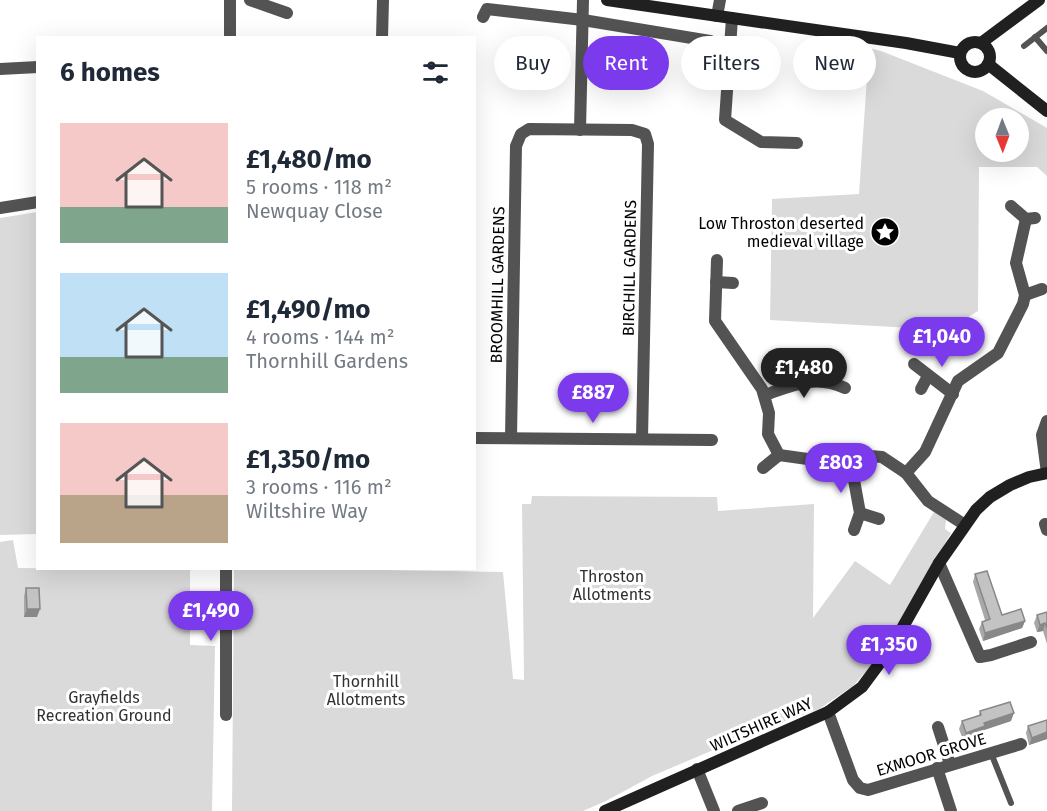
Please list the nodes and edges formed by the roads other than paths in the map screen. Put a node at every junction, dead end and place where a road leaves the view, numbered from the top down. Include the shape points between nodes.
1 (230, 0) edge
2 (250, 0) edge
3 (383, 0) edge
4 (583, 0) edge
5 (607, 0) edge
6 (720, 0) edge
7 (1039, 0) edge
8 (287, 13) dead end
9 (717, 16) junction
10 (483, 17) dead end
11 (732, 18) junction
12 (583, 20) junction
13 (1047, 28) edge
14 (230, 36) edge
15 (382, 36) edge
16 (681, 36) edge
17 (1035, 37) junction
18 (981, 43) junction
19 (1024, 46) dead end
20 (1047, 51) edge
21 (960, 53) junction
22 (988, 64) junction
23 (36, 67) edge
24 (0, 69) edge
25 (1047, 111) edge
26 (580, 130) junction
27 (797, 144) dead end
28 (36, 202) edge
29 (1011, 206) dead end
30 (0, 207) edge
31 (717, 260) dead end
32 (716, 282) junction
33 (733, 283) dead end
34 (1042, 289) dead end
35 (1025, 295) junction
36 (914, 364) dead end
37 (832, 366) dead end
38 (928, 376) junction
39 (830, 382) junction
40 (845, 388) dead end
41 (921, 389) dead end
42 (952, 394) junction
43 (765, 395) junction
44 (1047, 421) edge
45 (476, 438) edge
46 (511, 438) junction
47 (642, 439) junction
48 (712, 440) dead end
49 (779, 455) junction
50 (850, 458) junction
51 (763, 468) dead end
52 (906, 473) junction
53 (1047, 473) edge
54 (860, 513) junction
55 (879, 519) dead end
56 (965, 525) junction
57 (854, 530) dead end
58 (939, 563) junction
59 (226, 570) edge
60 (1030, 642) dead end
61 (828, 712) junction
62 (226, 715) dead end
63 (938, 727) dead end
64 (1021, 744) dead end
65 (990, 752) junction
66 (950, 764) junction
67 (937, 768) junction
68 (697, 769) junction
69 (762, 803) dead end
70 (1011, 803) dead end
71 (605, 811) edge
72 (714, 811) edge
73 (738, 811) edge
74 (951, 811) edge

1 - 14 street
2 - 8 street
3 - 15 street
4 - 12 street
5 - 9 street
6 - 9 street
7 - 18 street
9 - 11 street
10 - 12 street via 487,9
11 - 21 street
11 - 27 street via 725,120 762,142
12 - 16 street
12 - 26 street
13 - 17 lane
17 - 19 lane
17 - 20 lane
18 - 21 street via 970,43
18 - 22 street via 990,54
21 - 22 street via 961,64 968,71 980,72
22 - 25 street
23 - 24 street
26 - 46 street, BROOMHILL GARDENS via 529,129 521,134 516,146
26 - 47 street, BIRCHILL GARDENS via 632,130 645,134 648,144
28 - 30 street
29 - 35 street via 1030,218 1016,263
31 - 32 street
32 - 33 street
32 - 43 street via 715,321
34 - 35 street
35 - 42 street via 998,353 958,381
36 - 38 street
37 - 39 street
38 - 41 street
38 - 42 street
39 - 40 street
39 - 43 street via 810,382
42 - 52 street via 925,452
43 - 49 street via 768,434
44 - 53 street via 1042,435
45 - 46 street
46 - 47 street
47 - 48 street
49 - 50 street via 829,462
49 - 51 street
50 - 52 street via 882,457
50 - 54 street
52 - 56 street via 928,501
53 - 56 street, WILTSHIRE WAY via 1029,477 990,497
54 - 55 street
54 - 57 street
56 - 58 street, WILTSHIRE WAY
58 - 60 street via 980,657
58 - 61 street, WILTSHIRE WAY via 891,648 862,687
59 - 62 street
61 - 67 street, EXMOOR GROVE via 853,780 860,788 868,790
61 - 68 street, WILTSHIRE WAY
63 - 66 street
64 - 65 street, EXMOOR GROVE
65 - 66 street, EXMOOR GROVE
65 - 70 lane
66 - 67 street, EXMOOR GROVE
67 - 74 street
68 - 71 street, WILTSHIRE WAY
68 - 72 street, WILTSHIRE WAY
69 - 73 street

